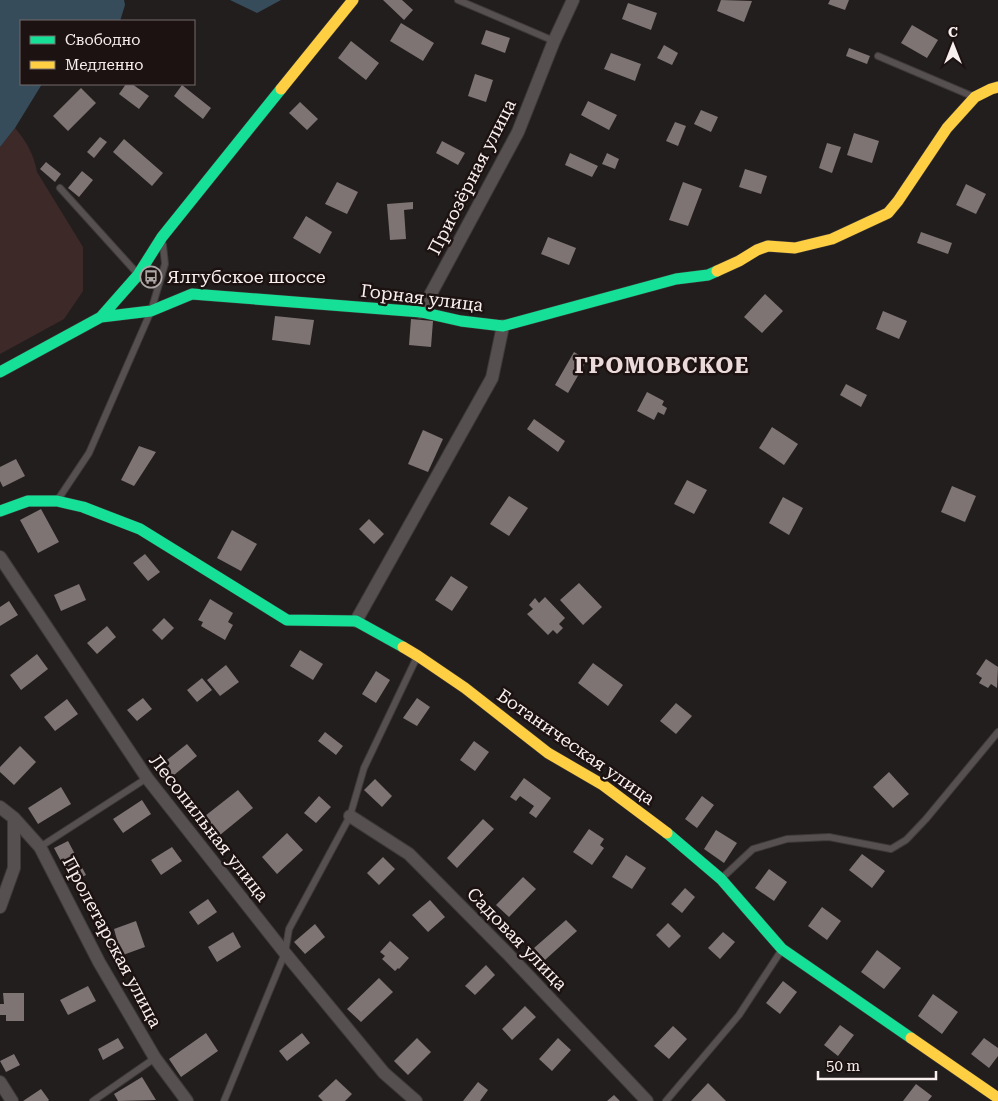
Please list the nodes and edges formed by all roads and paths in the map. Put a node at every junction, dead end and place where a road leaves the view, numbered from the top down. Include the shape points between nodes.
1 (353, 0) edge
2 (458, 0) edge
3 (572, 0) edge
4 (554, 41) junction
5 (878, 56) dead end
6 (998, 87) edge
7 (976, 97) junction
8 (60, 188) dead end
9 (162, 237) junction
10 (138, 275) junction
11 (151, 311) junction
12 (421, 312) junction
13 (101, 317) junction
14 (503, 326) junction
15 (0, 372) edge
16 (57, 501) junction
17 (0, 511) edge
18 (0, 557) edge
19 (356, 621) junction
20 (418, 656) junction
21 (998, 732) edge
22 (147, 778) junction
23 (0, 806) edge
24 (350, 816) junction
25 (14, 818) junction
26 (40, 846) junction
27 (721, 879) junction
28 (0, 907) edge
29 (782, 949) junction
30 (285, 954) junction
31 (155, 1058) junction
32 (0, 1082) edge
33 (998, 1098) edge
34 (12, 1101) edge
35 (93, 1101) edge
36 (186, 1101) edge
37 (224, 1101) edge
38 (416, 1101) edge
39 (647, 1101) edge
40 (666, 1101) edge

1 - 9 street
2 - 4 lane
3 - 4 street, Приозёрная улица
4 - 12 street, Приозёрная улица via 518,132
5 - 7 lane
6 - 7 street
7 - 14 street, Горная улица via 947,128 888,213 832,239 794,248 768,246 708,275 676,279
8 - 10 lane
9 - 10 street
9 - 11 lane via 165,264
10 - 13 street
11 - 12 street, Горная улица via 192,294
11 - 13 street, Горная улица
11 - 16 lane via 89,453
12 - 14 street, Горная улица
13 - 15 street
14 - 19 street, Горная улица via 492,378
16 - 17 street, Ботаническая улица via 28,501
16 - 19 street, Ботаническая улица via 83,507 140,529 287,620
18 - 22 street, Лесопильная улица
19 - 20 street, Ботаническая улица
20 - 24 lane via 364,768
20 - 27 street, Ботаническая улица via 548,753 604,785
21 - 27 lane via 926,820 906,840 891,849 829,837 787,839 753,849
22 - 26 lane
22 - 30 street, Лесопильная улица
23 - 25 street, Пролетарская улица
24 - 30 lane via 290,929
24 - 39 street, Садовая улица via 409,854
25 - 26 street, Пролетарская улица
25 - 28 street via 14,868
26 - 31 street, Пролетарская улица via 99,962
27 - 29 street, Ботаническая улица
29 - 33 street, Ботаническая улица
29 - 40 lane via 739,1015
30 - 37 lane
30 - 38 street, Лесопильная улица via 384,1073
31 - 35 lane
31 - 36 street, Пролетарская улица
32 - 34 street

